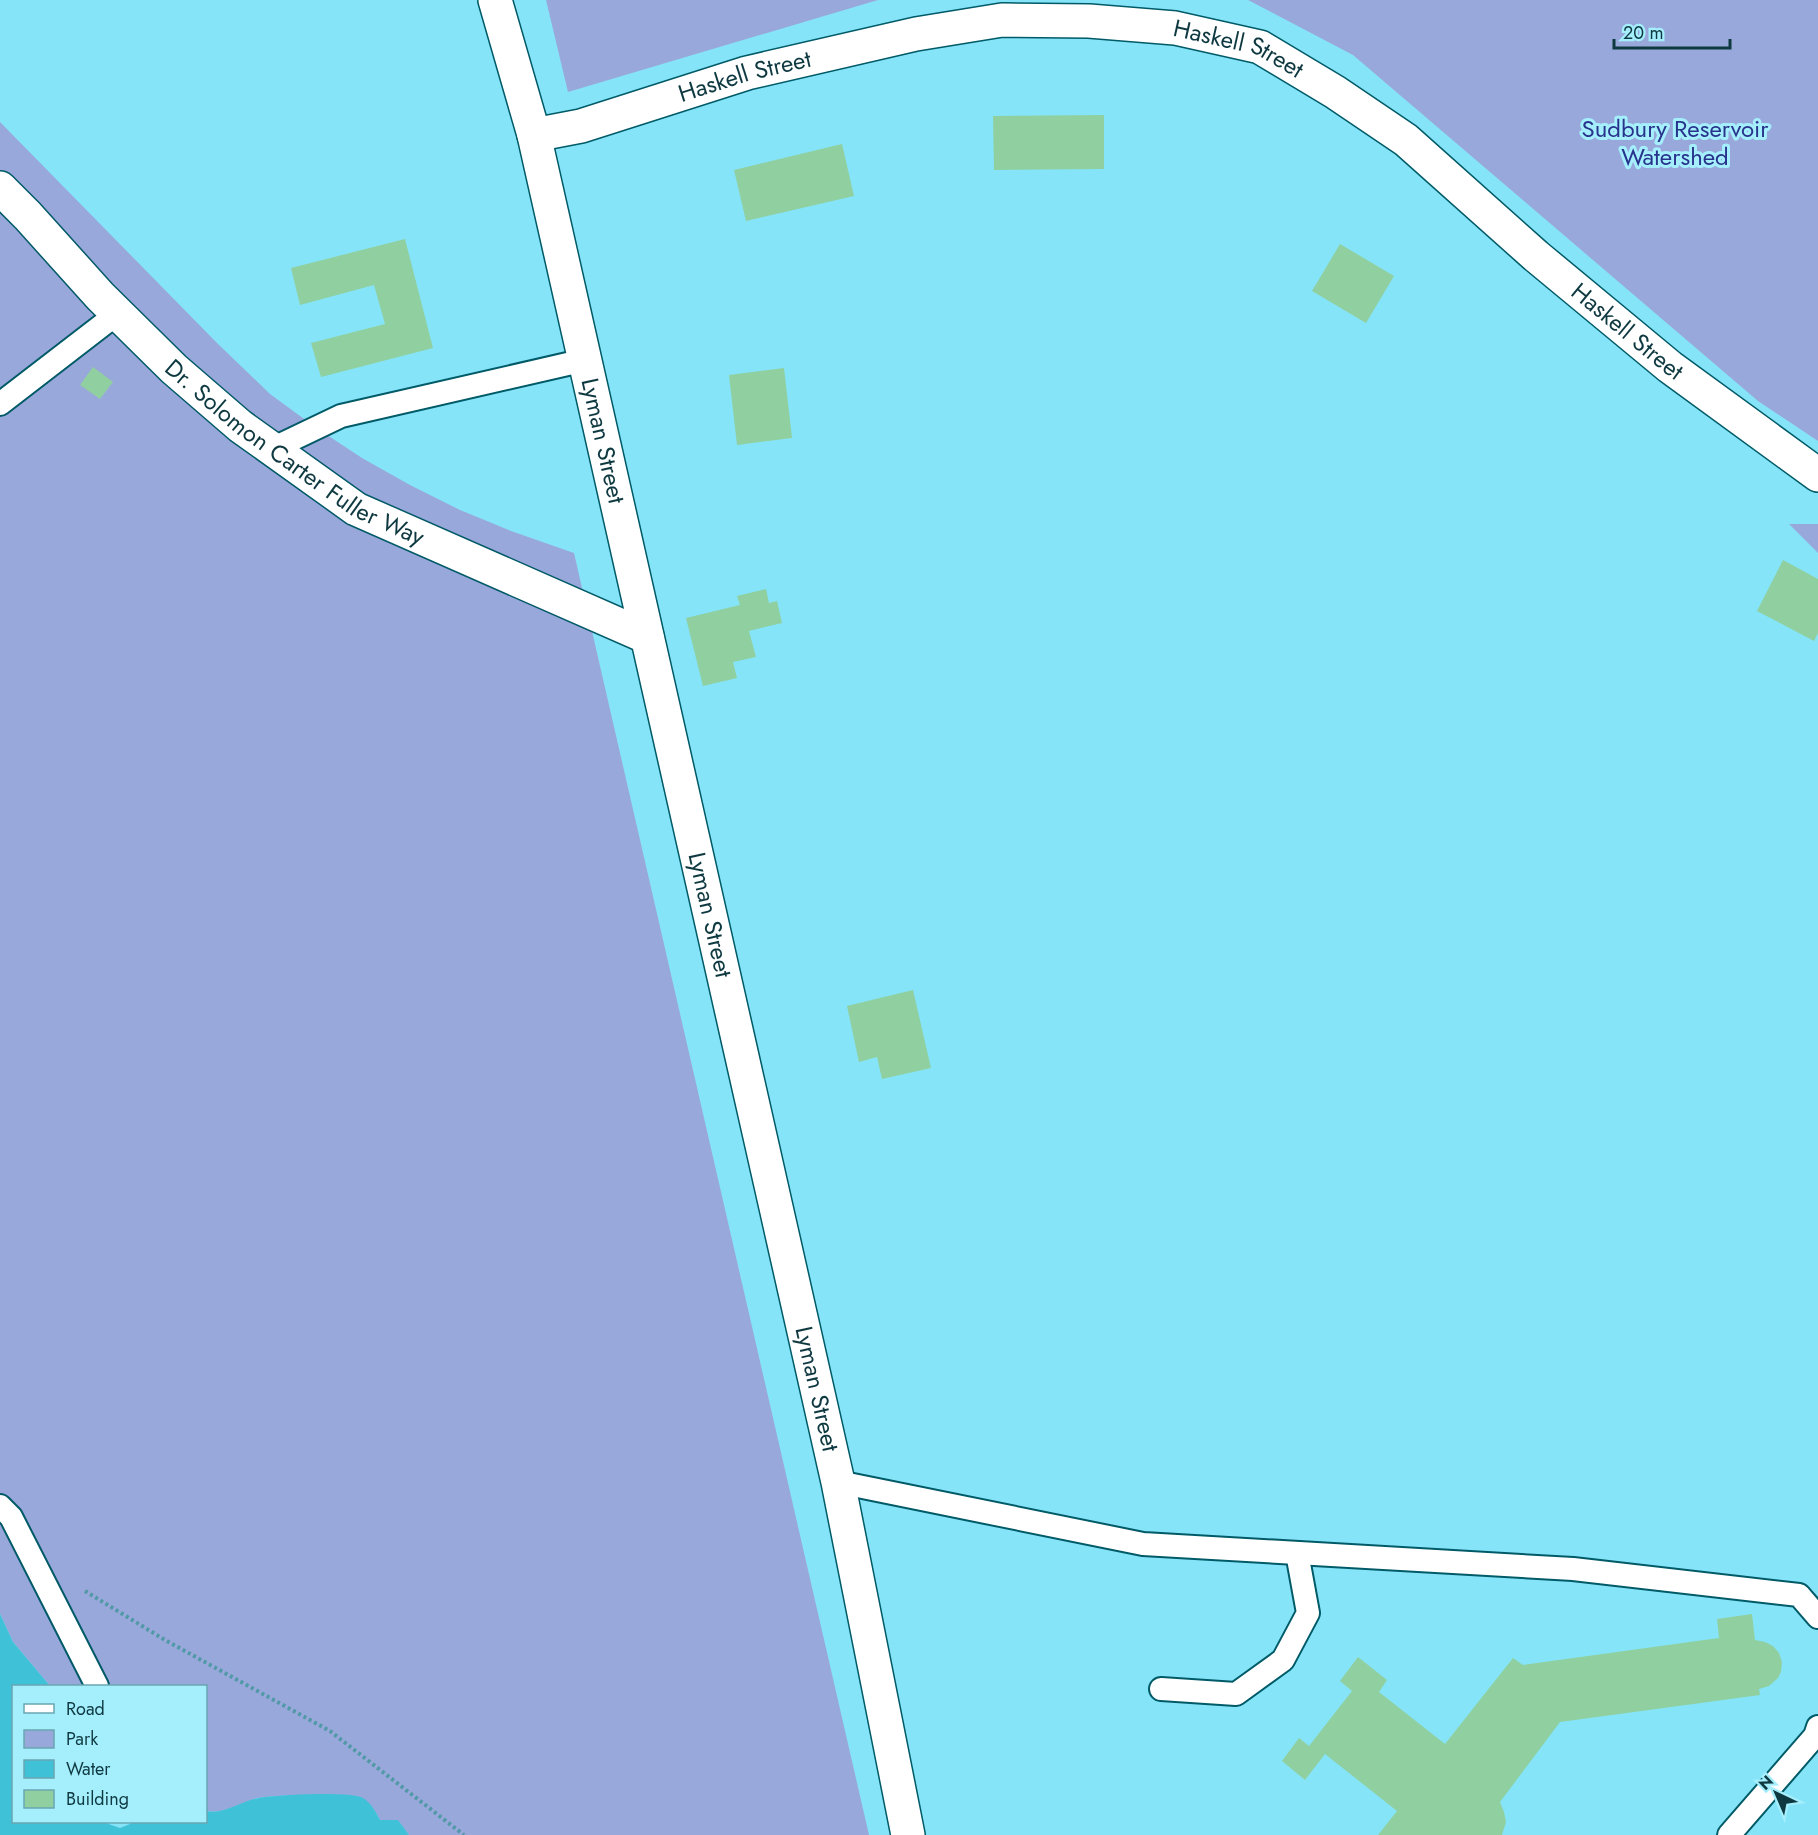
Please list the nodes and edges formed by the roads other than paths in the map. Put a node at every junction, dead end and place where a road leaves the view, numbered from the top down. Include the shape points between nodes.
1 (495, 0) edge
2 (534, 135) junction
3 (0, 188) edge
4 (118, 313) junction
5 (585, 360) junction
6 (0, 404) edge
7 (272, 449) junction
8 (1818, 475) edge
9 (647, 637) junction
10 (838, 1482) junction
11 (0, 1506) edge
12 (1298, 1553) junction
13 (1808, 1596) edge
14 (1818, 1617) edge
15 (96, 1685) edge
16 (1161, 1689) dead end
17 (1818, 1727) edge
18 (908, 1835) edge
19 (1730, 1835) edge

1 - 2 street, Lyman Street
2 - 5 street, Lyman Street
2 - 8 street, Haskell Street via 581,126 747,73 916,34 1002,20 1089,21 1175,28 1260,47 1406,140 1536,256 1670,367
3 - 4 street, Dr. Solomon Carter Fuller Way
4 - 6 lane
4 - 7 street, Dr. Solomon Carter Fuller Way via 174,369
5 - 7 lane via 341,416
5 - 9 street, Lyman Street
7 - 9 street, Dr. Solomon Carter Fuller Way via 356,509
9 - 10 street, Lyman Street
10 - 12 lane via 1143,1544
10 - 18 street, Lyman Street
11 - 15 lane via 11,1518
12 - 13 lane via 1573,1569
12 - 16 lane via 1308,1613 1283,1660 1236,1694
13 - 14 lane
17 - 19 lane via 1815,1736

